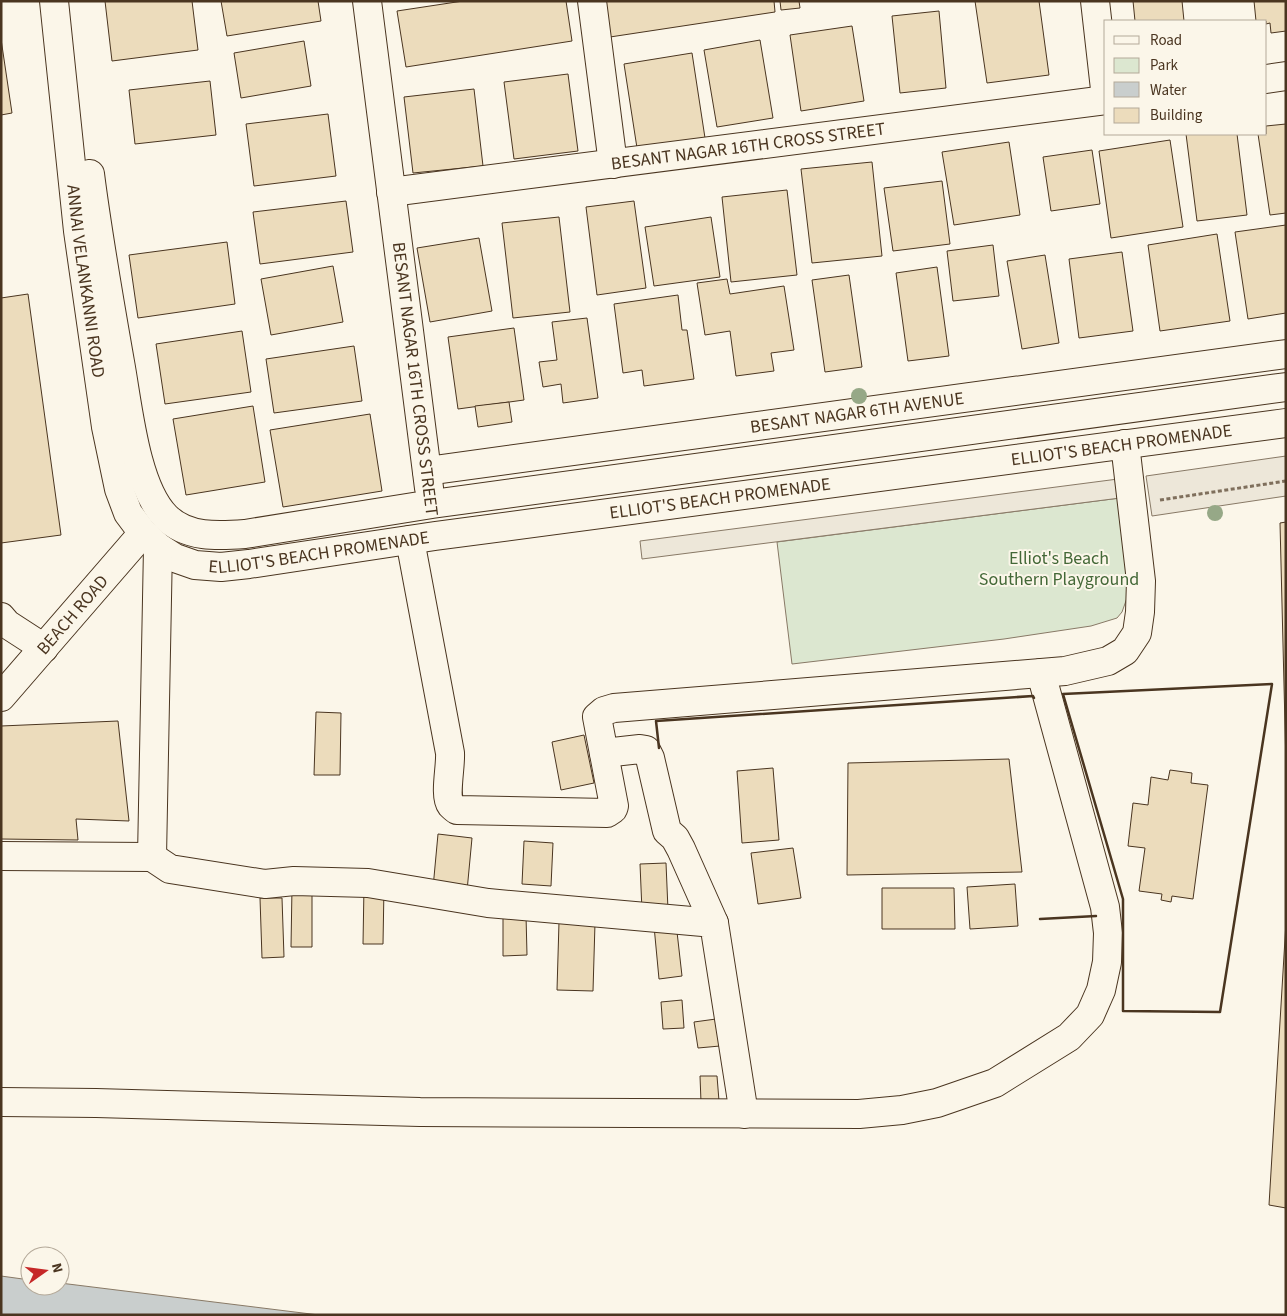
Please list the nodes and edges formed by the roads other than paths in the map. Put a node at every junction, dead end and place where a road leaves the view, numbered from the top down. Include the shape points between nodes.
1 (54, 1) edge
2 (68, 1) edge
3 (367, 1) edge
4 (592, 1) edge
5 (1095, 1) edge
6 (1286, 76) edge
7 (1267, 79) edge
8 (1104, 81) edge
9 (1104, 99) edge
10 (614, 164) junction
11 (391, 192) junction
12 (92, 256) junction
13 (1286, 354) edge
14 (1286, 387) edge
15 (1286, 423) edge
16 (1125, 444) junction
17 (427, 470) junction
18 (432, 504) junction
19 (176, 524) joint
20 (423, 538) junction
21 (151, 540) junction
22 (1, 618) edge
23 (44, 648) junction
24 (1041, 673) junction
25 (1, 697) edge
26 (604, 753) junction
27 (1, 856) edge
28 (152, 857) junction
29 (714, 923) junction
30 (1, 1102) edge
31 (744, 1114) junction

1 - 12 street, ANNAI VELANKANNI ROAD via 61,83
2 - 12 street, ANNAI VELANKANNI ROAD
3 - 11 street, BESANT NAGAR 16TH CROSS STREET
4 - 10 street
5 - 8 street
6 - 7 street
9 - 10 street, BESANT NAGAR 16TH CROSS STREET
10 - 11 street, BESANT NAGAR 16TH CROSS STREET
11 - 17 street, BESANT NAGAR 16TH CROSS STREET
12 - 19 street, ANNAI VELANKANNI ROAD via 136,450 152,497 166,517
12 - 21 street, ANNAI VELANKANNI ROAD via 104,418 115,474 128,513
13 - 17 street, BESANT NAGAR 6TH AVENUE
14 - 18 street, ELLIOT'S BEACH PROMENADE
15 - 16 street, ELLIOT'S BEACH PROMENADE
16 - 20 street, ELLIOT'S BEACH PROMENADE
16 - 24 street via 1141,581 1137,633 1125,650 1108,661
17 - 18 street, BESANT NAGAR 16TH CROSS STREET
18 - 19 street, ELLIOT'S BEACH PROMENADE via 245,534 218,536 191,532
18 - 20 street, BESANT NAGAR 16TH CROSS STREET
20 - 21 street, ELLIOT'S BEACH PROMENADE via 221,567 195,565 175,558
20 - 26 street, BESANT NAGAR 16TH CROSS STREET via 450,753 448,797 451,805 457,810 610,812 614,806
21 - 23 street, BEACH ROAD
21 - 28 street
22 - 23 street
23 - 25 street, BEACH ROAD
24 - 26 street via 614,708 597,717
24 - 31 street via 1105,907 1107,962 1101,990 1090,1015 1069,1037 995,1083 937,1103 859,1114
26 - 29 street via 646,750 667,830 681,848
27 - 28 street
28 - 29 street via 170,869 265,884 294,881 368,883 488,903
29 - 31 street
30 - 31 street via 420,1112

